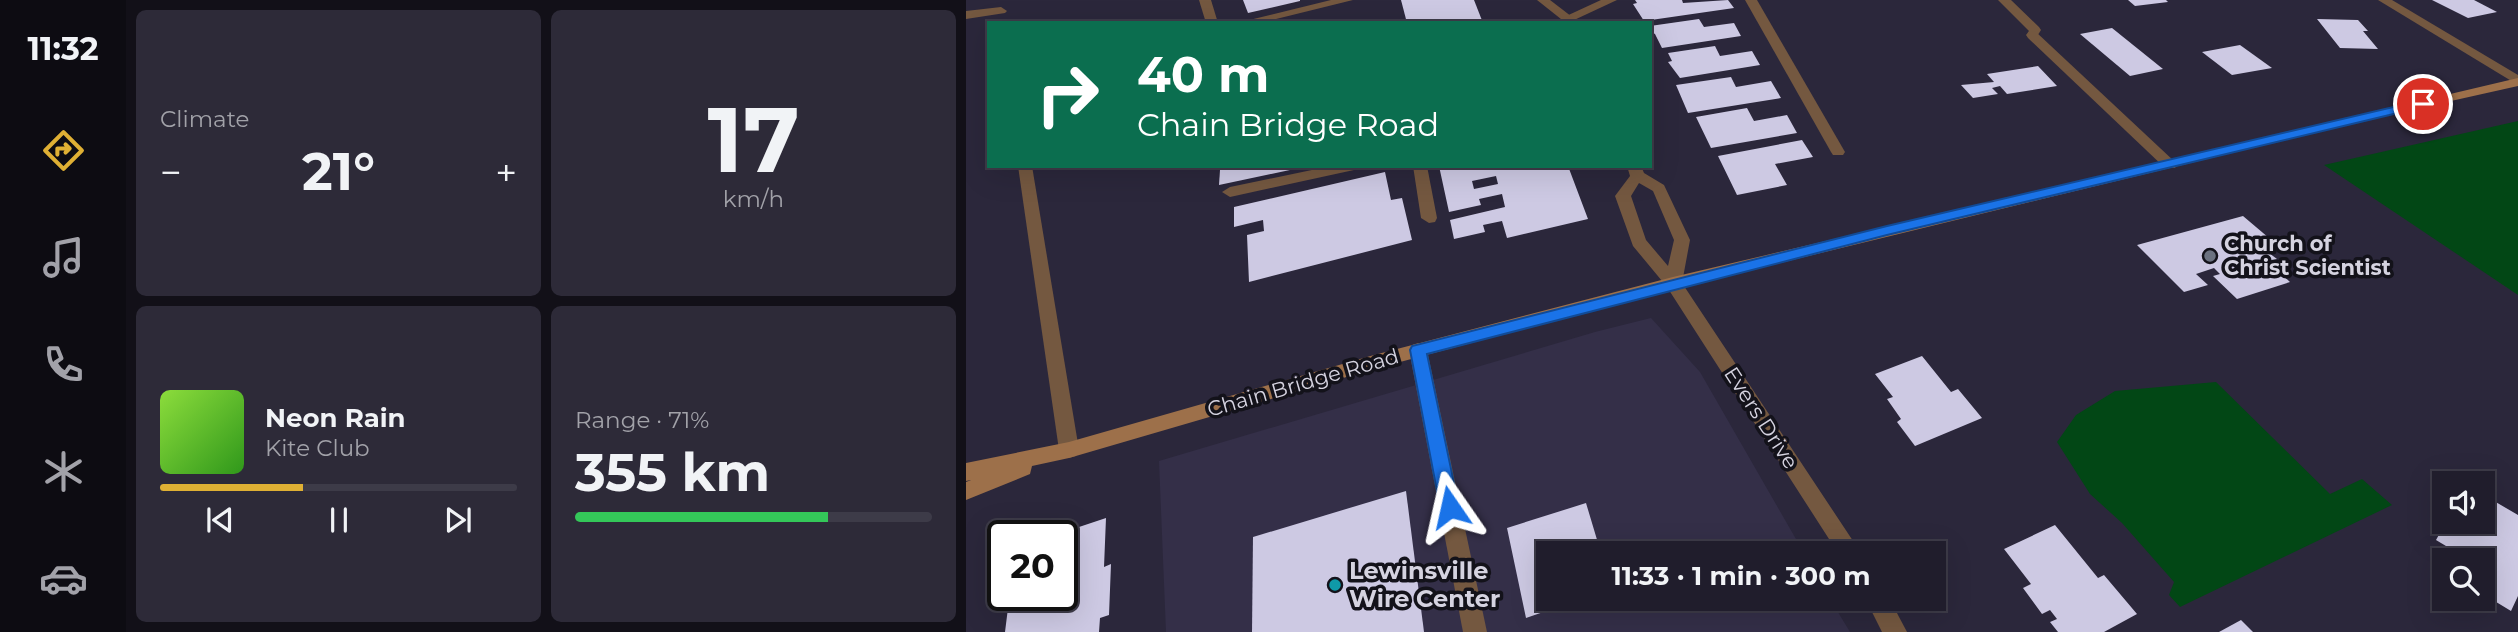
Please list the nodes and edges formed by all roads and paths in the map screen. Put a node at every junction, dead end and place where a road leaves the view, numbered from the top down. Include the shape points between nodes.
1 (1205, 0) edge
2 (1347, 0) edge
3 (1544, 0) edge
4 (1611, 0) edge
5 (1751, 0) edge
6 (2004, 0) edge
7 (2384, 0) edge
8 (1001, 11) edge
9 (966, 15) edge
10 (1211, 21) edge
11 (1252, 21) edge
12 (1571, 21) edge
13 (2518, 82) edge
14 (1838, 152) dead end
15 (2170, 164) junction
16 (1026, 168) edge
17 (1344, 168) edge
18 (1420, 168) edge
19 (1635, 171) edge
20 (1230, 192) dead end
21 (1429, 218) dead end
22 (1673, 283) junction
23 (1418, 350) junction
24 (1069, 450) junction
25 (966, 472) edge
26 (966, 491) edge
27 (1842, 541) edge
28 (1883, 611) edge
29 (1475, 632) edge
30 (1895, 632) edge

1 - 10 street
2 - 11 street
3 - 12 street
4 - 12 street
5 - 14 street
6 - 15 street via 2035,30 2032,35
7 - 13 street
8 - 9 street
13 - 15 main road, Chain Bridge Road
15 - 22 main road, Chain Bridge Road
16 - 24 street
17 - 20 street
18 - 21 street
19 - 22 street, Evers Drive via 1623,196 1639,242
19 - 22 street via 1659,188 1682,240
22 - 23 main road, Chain Bridge Road
22 - 27 street, Evers Drive
23 - 24 main road, Chain Bridge Road
23 - 29 street
24 - 25 main road, Chain Bridge Road
24 - 26 main road, Chain Bridge Road
28 - 30 street

